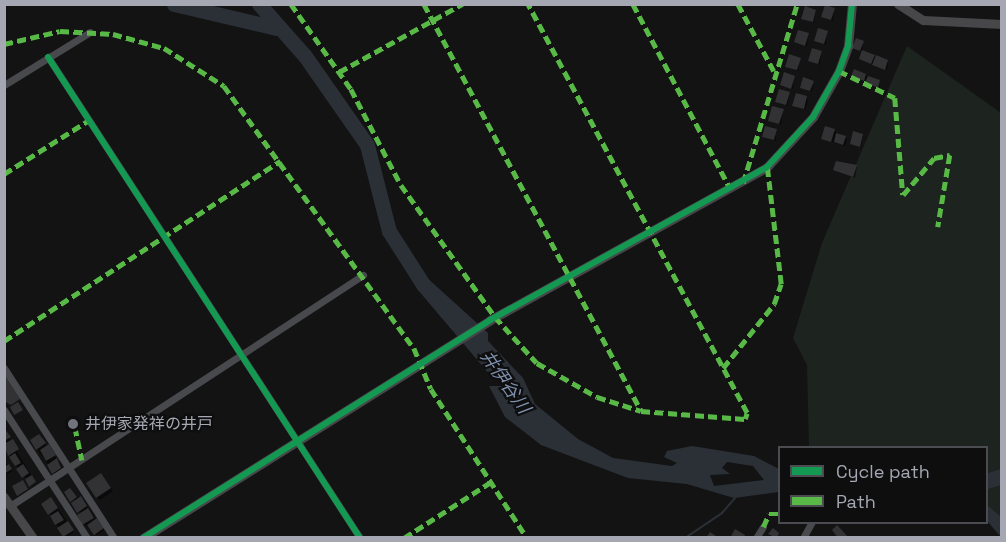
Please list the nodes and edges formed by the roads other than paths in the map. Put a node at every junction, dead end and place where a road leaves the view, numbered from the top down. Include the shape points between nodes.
1 (852, 4) edge
2 (897, 4) edge
3 (1002, 24) edge
4 (90, 32) dead end
5 (48, 57) junction
6 (4, 85) edge
7 (363, 275) dead end
8 (242, 355) junction
9 (4, 368) edge
10 (4, 411) edge
11 (296, 440) junction
12 (69, 469) junction
13 (50, 481) junction
14 (4, 497) edge
15 (10, 506) junction
16 (811, 524) edge
17 (763, 527) dead end
18 (33, 537) edge
19 (87, 537) edge
20 (114, 537) edge
21 (143, 537) edge
22 (360, 537) edge
23 (756, 537) edge
24 (803, 537) edge

1 - 11 street via 848,46 839,71 813,117 767,167 490,320
2 - 3 street via 923,20
4 - 5 street
5 - 6 street
5 - 8 street
7 - 8 street
8 - 11 street
8 - 12 street
9 - 12 street
10 - 13 street
11 - 21 street
11 - 22 street
12 - 13 street
12 - 20 street
13 - 15 street
13 - 19 street
14 - 15 street
15 - 18 street
16 - 24 street
17 - 23 street

